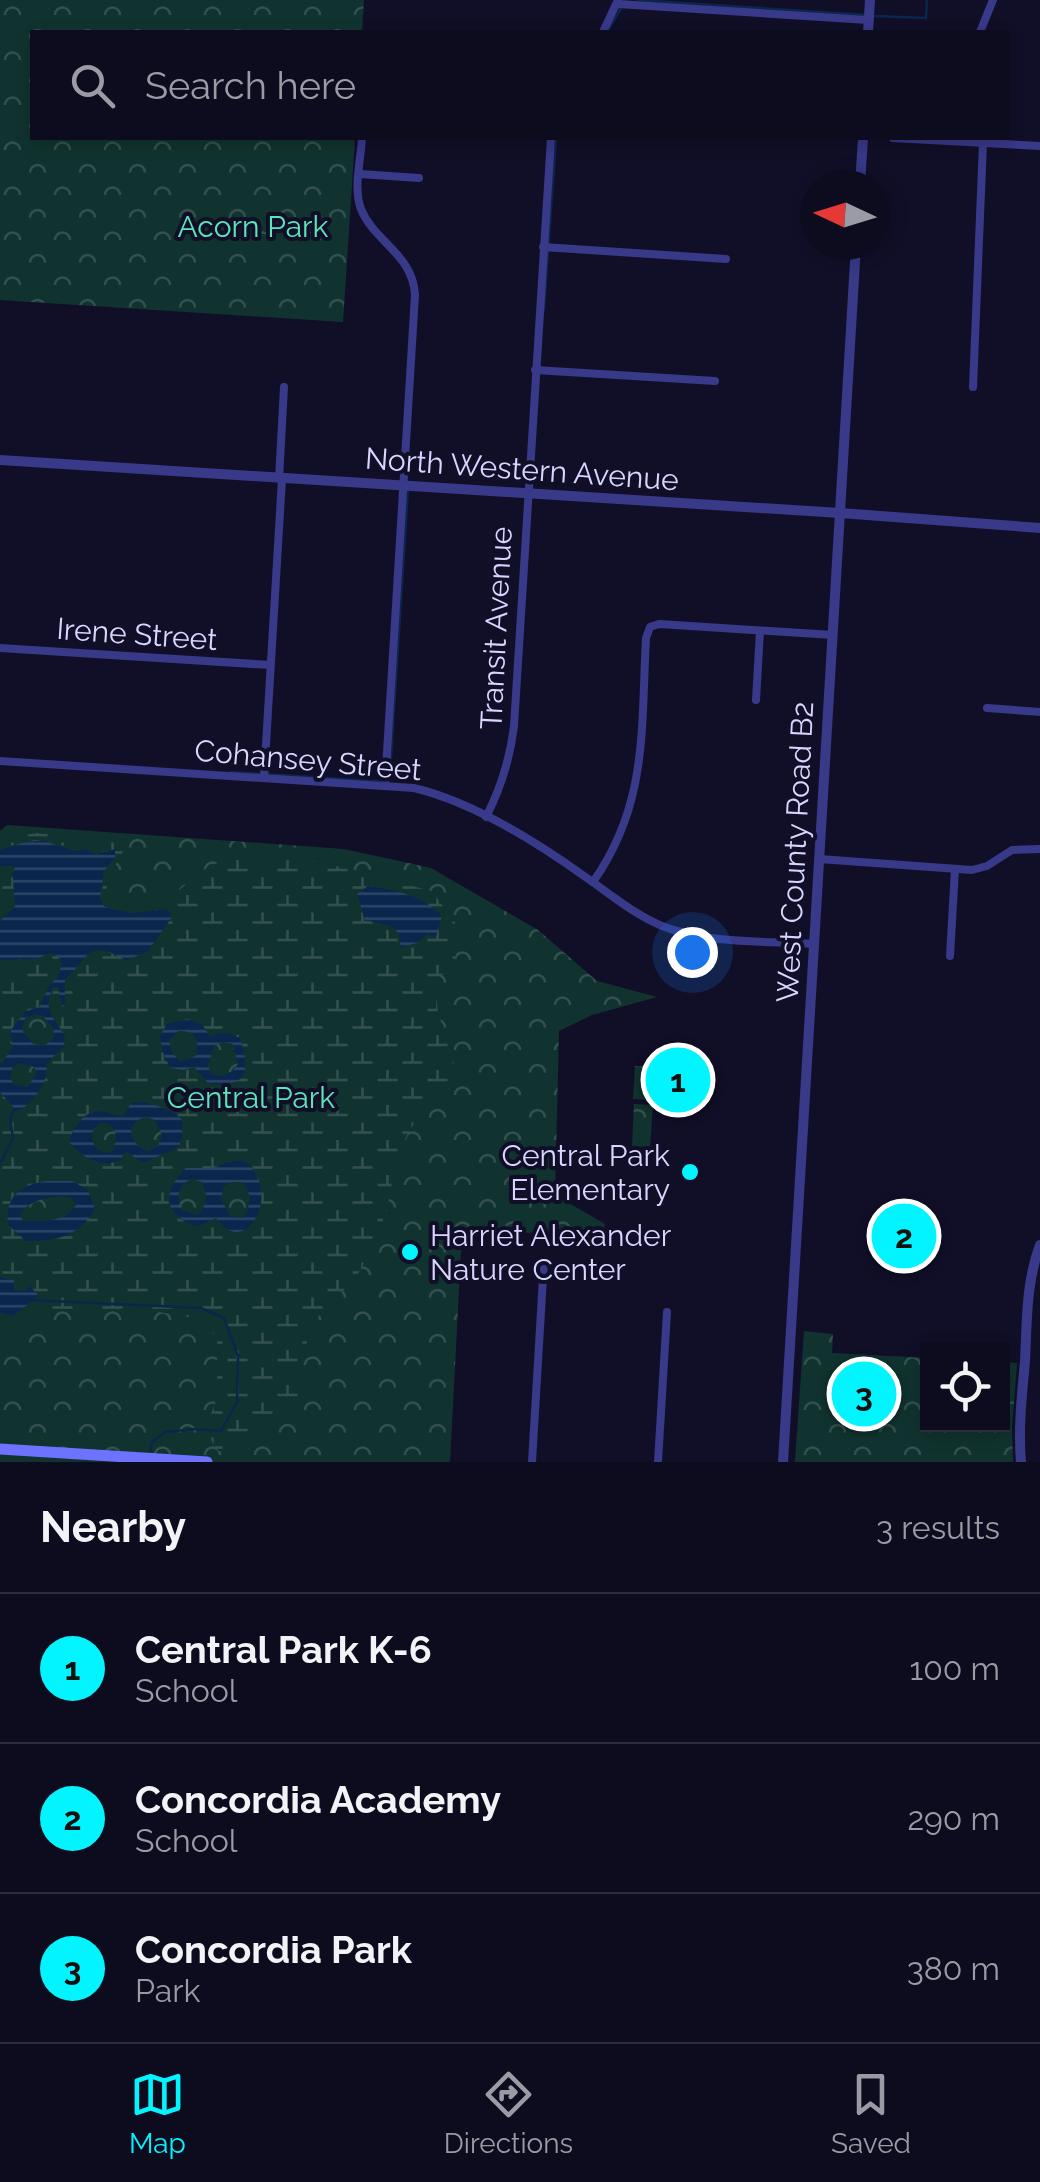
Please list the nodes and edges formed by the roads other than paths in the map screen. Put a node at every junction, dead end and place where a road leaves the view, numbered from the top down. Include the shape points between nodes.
1 (870, 0) edge
2 (993, 0) edge
3 (618, 2) edge
4 (868, 26) edge
5 (604, 30) edge
6 (981, 30) edge
7 (362, 140) edge
8 (551, 140) edge
9 (862, 140) edge
10 (949, 140) edge
11 (983, 143) junction
12 (1040, 146) edge
13 (861, 170) edge
14 (360, 174) junction
15 (419, 178) dead end
16 (543, 247) junction
17 (726, 259) dead end
18 (855, 260) edge
19 (535, 370) junction
20 (715, 382) dead end
21 (972, 387) dead end
22 (284, 388) dead end
23 (0, 460) edge
24 (280, 479) junction
25 (402, 487) junction
26 (527, 495) junction
27 (840, 514) junction
28 (1040, 528) edge
29 (760, 630) junction
30 (833, 635) junction
31 (0, 648) edge
32 (270, 665) junction
33 (756, 700) dead end
34 (987, 708) dead end
35 (1040, 712) edge
36 (0, 762) edge
37 (264, 778) junction
38 (385, 785) junction
39 (486, 817) junction
40 (1040, 849) edge
41 (819, 859) junction
42 (956, 869) junction
43 (592, 882) junction
44 (814, 944) junction
45 (950, 956) dead end
46 (1040, 1245) edge
47 (544, 1261) dead end
48 (667, 1312) dead end
49 (0, 1449) edge
50 (207, 1462) edge
51 (532, 1462) edge
52 (658, 1462) edge
53 (784, 1462) edge
54 (1020, 1462) edge

1 - 4 street
2 - 6 street
3 - 4 street
3 - 5 street
7 - 14 street
8 - 16 street, Transit Avenue
9 - 13 street
10 - 11 street
11 - 12 street
11 - 21 street
14 - 15 street
14 - 25 street via 360,206 409,270 414,288
16 - 17 street
16 - 19 street, Transit Avenue
18 - 27 street, West County Road B2
19 - 20 street
19 - 26 street, Transit Avenue
22 - 24 street
23 - 24 street, North Western Avenue
24 - 25 street, North Western Avenue
24 - 32 street
25 - 26 street, North Western Avenue
25 - 38 street
26 - 27 street, North Western Avenue
26 - 39 street, Transit Avenue via 512,744
27 - 28 street, North Western Avenue
27 - 30 street, West County Road B2
29 - 30 street
29 - 33 street
29 - 43 street via 650,627 632,805
30 - 41 street, West County Road B2
31 - 32 street, Irene Street
32 - 37 street
34 - 35 street
36 - 37 street, Cohansey Street
37 - 38 street, Cohansey Street
38 - 39 street, Cohansey Street via 432,792
39 - 43 street, Cohansey Street
40 - 42 street via 1012,850 980,869
41 - 42 street
41 - 44 street, West County Road B2
42 - 45 street
43 - 44 street, Cohansey Street via 677,931
44 - 53 street, West County Road B2
46 - 54 street via 1029,1295
47 - 51 street
48 - 52 street
49 - 50 main road

